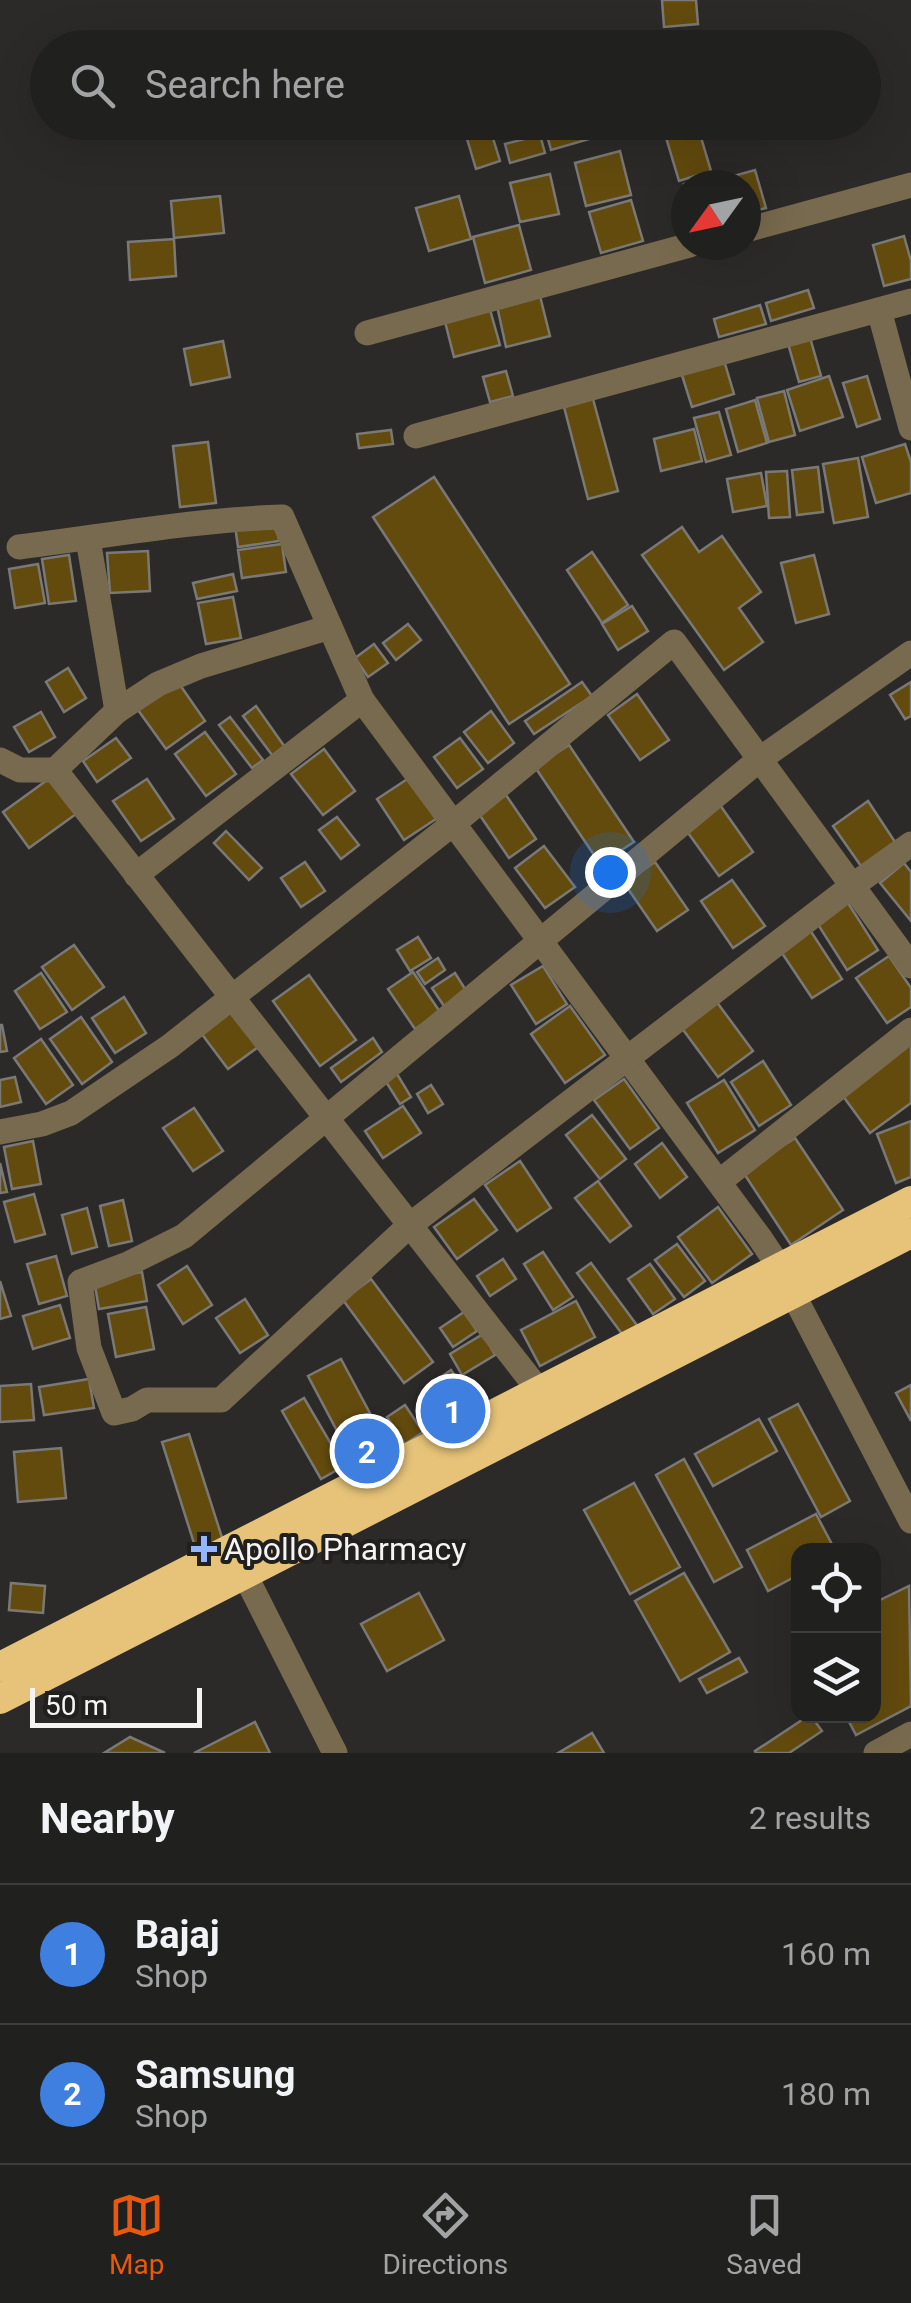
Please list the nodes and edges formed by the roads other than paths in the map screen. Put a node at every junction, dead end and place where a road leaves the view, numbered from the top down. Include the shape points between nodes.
1 (911, 185) edge
2 (761, 226) edge
3 (671, 250) edge
4 (911, 301) edge
5 (879, 310) junction
6 (367, 333) dead end
7 (911, 428) edge
8 (416, 436) dead end
9 (88, 538) junction
10 (19, 546) dead end
11 (330, 627) junction
12 (911, 653) edge
13 (362, 700) junction
14 (118, 710) junction
15 (0, 760) edge
16 (760, 760) junction
17 (55, 770) junction
18 (454, 823) junction
19 (911, 844) edge
20 (136, 875) junction
21 (852, 886) junction
22 (541, 941) junction
23 (911, 966) edge
24 (232, 998) junction
25 (911, 1030) edge
26 (627, 1058) junction
27 (326, 1118) junction
28 (0, 1132) edge
29 (719, 1182) junction
30 (911, 1201) edge
31 (410, 1226) junction
32 (911, 1233) edge
33 (786, 1280) junction
34 (540, 1392) junction
35 (911, 1521) edge
36 (245, 1575) junction
37 (0, 1668) edge
38 (0, 1699) edge
39 (911, 1734) edge
40 (335, 1753) edge
41 (876, 1753) edge

1 - 2 street
3 - 6 street
4 - 5 street
5 - 7 street
5 - 8 street
9 - 10 street
9 - 11 street via 282,517
9 - 14 street
11 - 13 street
11 - 14 street via 187,672
12 - 16 street
13 - 18 street
13 - 20 street
14 - 17 street
15 - 17 street via 20,770
16 - 18 street via 674,642
16 - 21 street
16 - 22 street
17 - 20 street
18 - 22 street
18 - 24 street
19 - 21 street
20 - 24 street
21 - 23 street
21 - 26 street
22 - 26 street
22 - 27 street
24 - 27 street
24 - 28 street via 71,1113
25 - 29 street
26 - 29 street
26 - 31 street
27 - 31 street
27 - 31 street via 184,1236 80,1282 89,1348 114,1413 147,1400 221,1400
29 - 33 street
30 - 33 highway
31 - 34 street
32 - 33 highway
33 - 34 highway
33 - 35 street
33 - 36 highway
34 - 37 highway
36 - 38 highway
36 - 40 street
39 - 41 street

